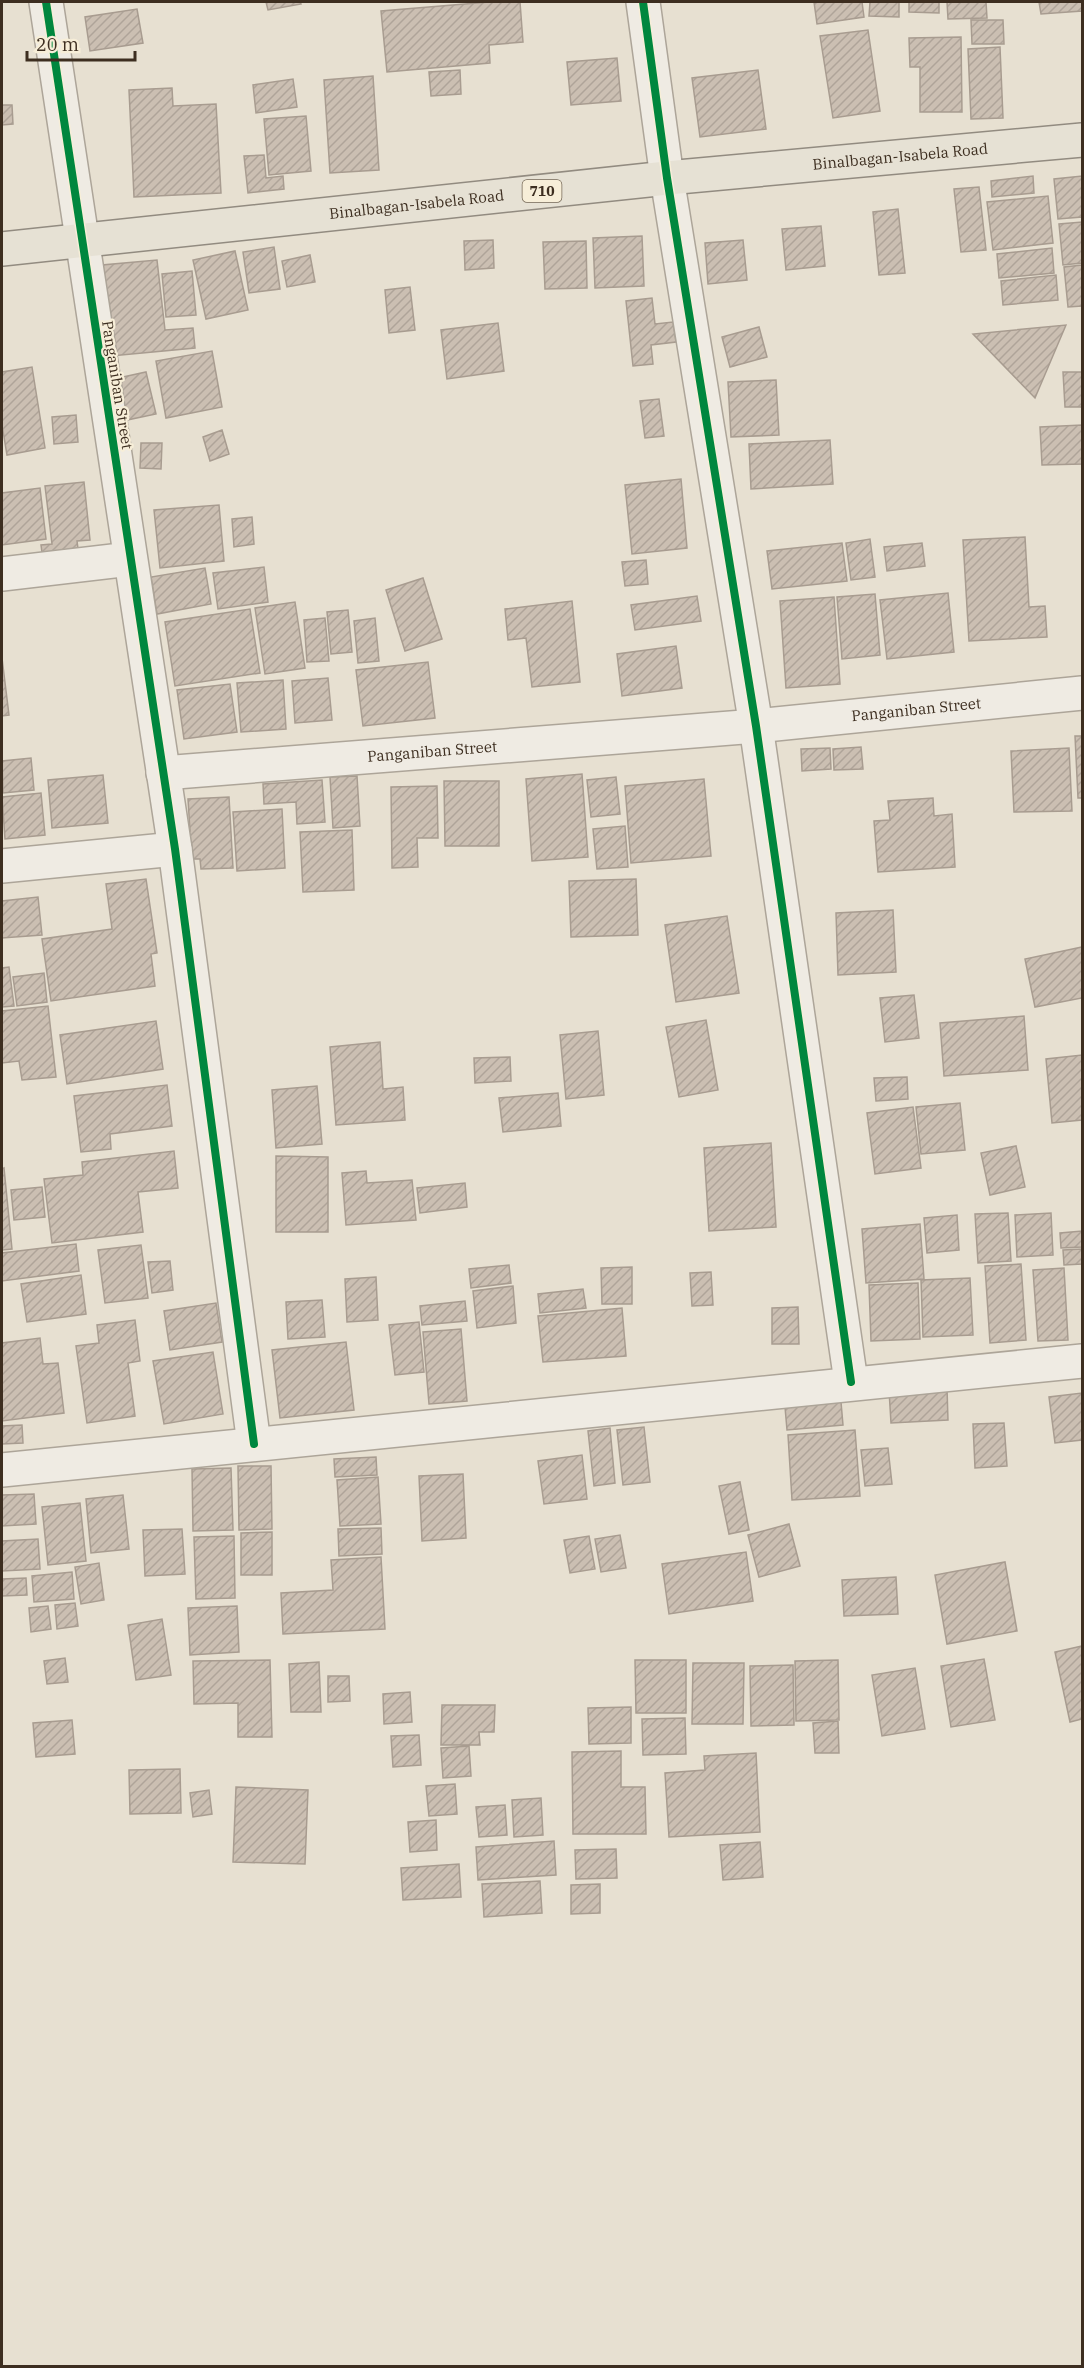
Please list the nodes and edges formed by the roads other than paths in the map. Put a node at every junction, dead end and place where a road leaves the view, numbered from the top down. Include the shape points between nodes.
1 (46, 2) edge
2 (643, 2) edge
3 (1083, 140) edge
4 (667, 178) junction
5 (81, 239) junction
6 (2, 249) edge
7 (130, 559) junction
8 (2, 574) edge
9 (1083, 693) edge
10 (756, 726) junction
11 (163, 773) junction
12 (175, 849) junction
13 (2, 866) edge
14 (1083, 1361) edge
15 (851, 1382) junction
16 (254, 1444) junction
17 (2, 1470) edge

1 - 5 street, Panganiban Street
2 - 4 street
3 - 4 main road, Binalbagan-Isabela Road / 710
4 - 5 main road, Binalbagan-Isabela Road / 710
4 - 10 street
5 - 6 main road, Binalbagan-Isabela Road / 710
5 - 7 street, Panganiban Street
7 - 8 street
7 - 11 street, Panganiban Street
9 - 10 street, Panganiban Street
10 - 11 street, Panganiban Street
10 - 15 street
11 - 12 street
12 - 13 street
12 - 16 street
14 - 15 street
15 - 16 street
16 - 17 street

